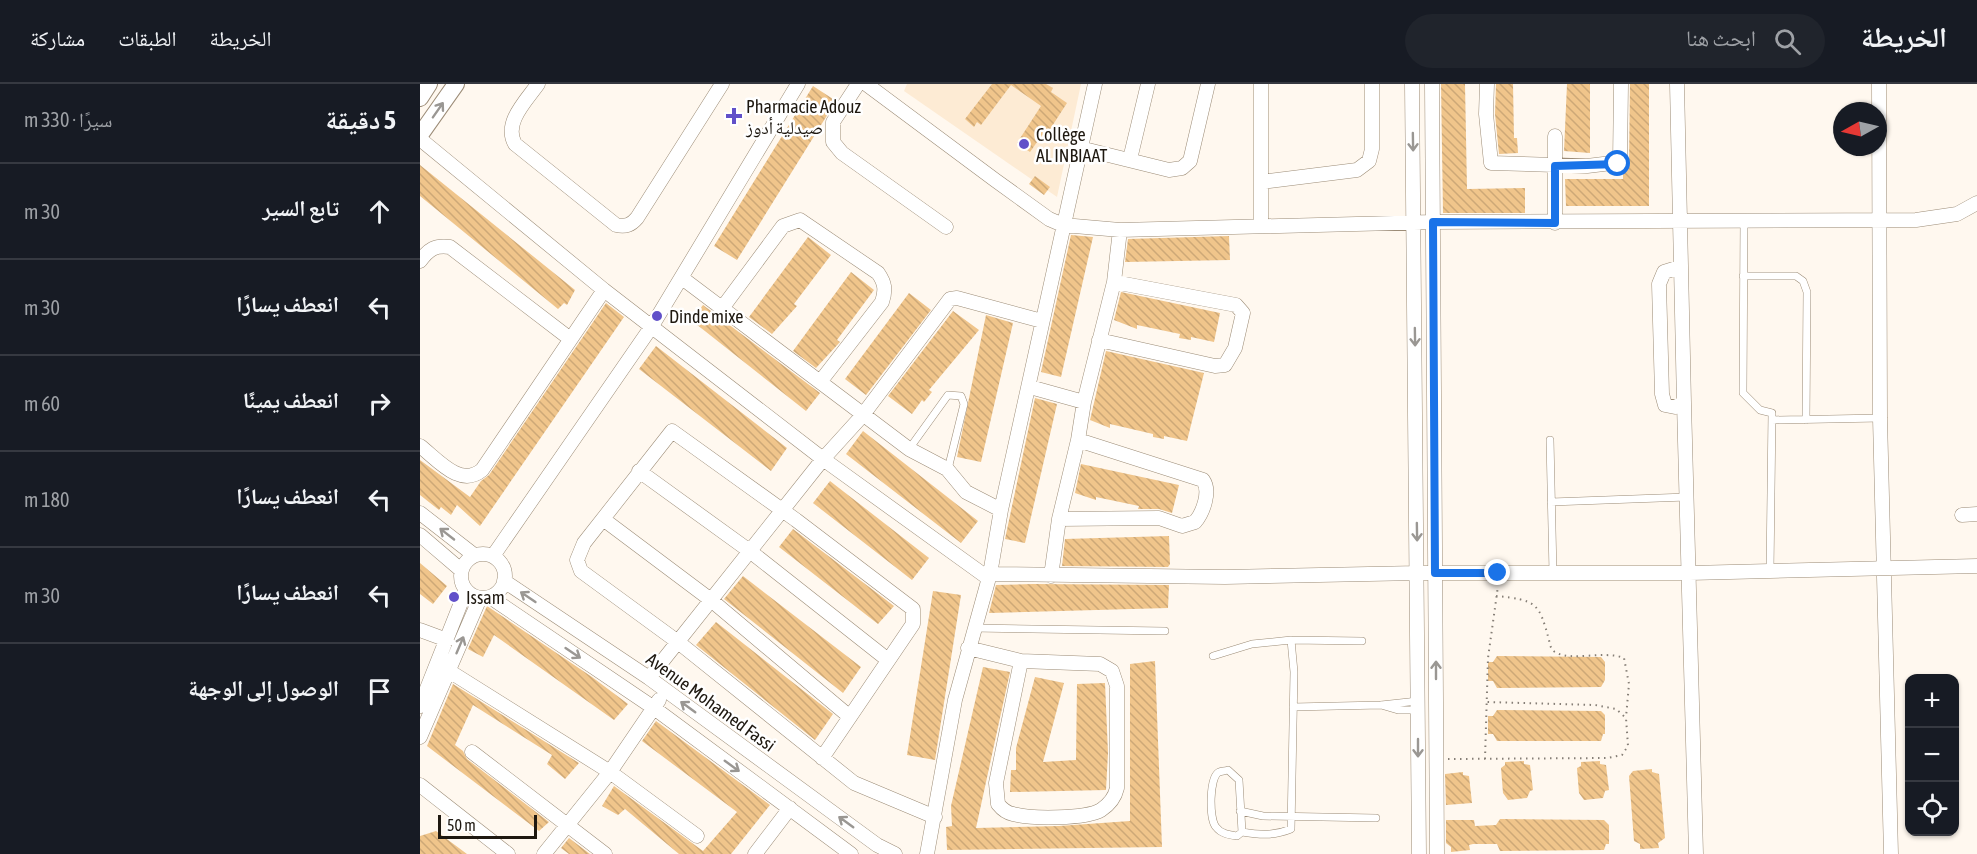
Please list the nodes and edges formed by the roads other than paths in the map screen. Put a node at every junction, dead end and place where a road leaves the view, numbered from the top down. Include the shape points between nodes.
1 (429, 84) edge
2 (456, 84) edge
3 (538, 84) edge
4 (722, 84) edge
5 (798, 84) edge
6 (858, 84) edge
7 (866, 84) edge
8 (1095, 84) edge
9 (1148, 84) edge
10 (1208, 84) edge
11 (1261, 84) edge
12 (1372, 84) edge
13 (1412, 84) edge
14 (1432, 84) edge
15 (1487, 84) edge
16 (1621, 84) edge
17 (1677, 84) edge
18 (1879, 84) edge
19 (420, 98) edge
20 (1555, 136) dead end
21 (420, 137) edge
22 (1080, 148) junction
23 (1130, 159) junction
24 (1555, 166) junction
25 (1261, 182) junction
26 (1977, 203) edge
27 (1879, 219) junction
28 (1744, 220) junction
29 (1679, 221) junction
30 (1433, 222) junction
31 (1414, 223) junction
32 (1555, 223) junction
33 (1063, 225) junction
34 (946, 226) dead end
35 (1261, 226) junction
36 (1120, 230) junction
37 (420, 261) edge
38 (1680, 267) junction
39 (1743, 276) junction
40 (682, 278) junction
41 (1114, 282) junction
42 (604, 290) junction
43 (723, 308) junction
44 (1042, 321) junction
45 (652, 326) junction
46 (569, 338) junction
47 (1100, 340) junction
48 (820, 382) junction
49 (1030, 387) junction
50 (1084, 402) junction
51 (1684, 403) junction
52 (862, 416) junction
53 (1880, 418) junction
54 (1772, 420) junction
55 (1806, 420) junction
56 (1078, 440) junction
57 (1550, 440) dead end
58 (420, 446) edge
59 (909, 449) junction
60 (823, 459) junction
61 (948, 469) junction
62 (639, 471) junction
63 (1688, 497) junction
64 (1551, 501) junction
65 (1001, 510) junction
66 (781, 511) junction
67 (420, 513) edge
68 (1977, 514) edge
69 (1962, 515) dead end
70 (603, 519) junction
71 (1059, 519) junction
72 (420, 535) edge
73 (751, 552) junction
74 (474, 555) junction
75 (493, 556) junction
76 (1977, 566) edge
77 (1884, 568) junction
78 (461, 570) junction
79 (1770, 571) junction
80 (1418, 573) junction
81 (1435, 573) junction
82 (1553, 573) junction
83 (1690, 573) junction
84 (989, 576) junction
85 (1051, 576) junction
86 (504, 581) junction
87 (466, 590) junction
88 (485, 597) junction
89 (711, 600) junction
90 (974, 628) junction
91 (420, 630) edge
92 (1165, 631) dead end
93 (447, 640) junction
94 (1291, 640) junction
95 (1362, 641) dead end
96 (678, 642) junction
97 (968, 648) junction
98 (1212, 656) dead end
99 (888, 660) junction
100 (1021, 661) junction
101 (449, 671) junction
102 (649, 678) junction
103 (665, 691) junction
104 (1418, 705) junction
105 (420, 706) edge
106 (1293, 707) junction
107 (654, 708) junction
108 (850, 717) junction
109 (420, 737) edge
110 (472, 752) dead end
111 (822, 758) junction
112 (610, 772) junction
113 (420, 785) edge
114 (790, 808) junction
115 (1240, 811) junction
116 (935, 817) junction
117 (1292, 817) junction
118 (1376, 819) dead end
119 (569, 825) junction
120 (1242, 832) junction
121 (697, 836) dead end
122 (508, 854) edge
123 (544, 854) edge
124 (605, 854) edge
125 (755, 854) edge
126 (851, 854) edge
127 (894, 854) edge
128 (927, 854) edge
129 (1419, 854) edge
130 (1437, 854) edge
131 (1696, 854) edge
132 (1891, 854) edge

1 - 19 street
21 -> 2 street
3 - 4 street via 512,126 515,144 621,226 637,218
5 - 40 street
6 - 34 street via 833,122 832,142
7 - 33 street via 1049,219
8 - 22 street
9 - 23 street
10 - 23 street via 1186,165 1169,170
11 - 25 street
12 - 25 street via 1369,161 1358,170
13 -> 31 street
14 - 30 street
15 - 24 street via 1491,163
16 - 24 street via 1620,162
17 - 29 street
18 - 27 street
20 - 24 street
21 - 42 street
22 - 23 street
22 - 33 street
24 - 32 street
25 - 35 street
26 - 27 street via 1957,214 1916,220
27 - 28 street
27 - 53 street
28 - 29 street
28 - 39 lane
29 - 32 street
29 - 38 street
30 - 31 street
30 - 32 street
30 - 81 street
31 - 35 street
31 -> 80 street
33 - 36 street
33 - 44 street
35 - 36 street
36 - 41 street
37 - 46 street via 430,249 450,247
38 - 51 street
38 - 51 street via 1664,272 1660,278 1660,374 1665,405
39 - 54 lane via 1743,393 1760,410 1772,413
39 - 55 lane via 1796,276 1803,281 1807,292
40 - 43 street
40 - 45 street
41 - 47 street
41 - 47 street via 1236,304 1242,314 1235,348 1225,365 1215,366
42 - 45 street
42 - 46 street
43 - 48 street
43 - 48 street via 775,234 790,222 800,220 878,273 885,291 882,302
44 - 49 street
44 - 52 street via 950,299
45 - 60 street
45 - 75 street
46 - 58 street via 482,470 474,476 459,476
47 - 50 street
48 - 52 street
49 - 50 street
49 - 65 street
50 - 56 street
51 - 63 street
52 - 59 street
52 - 60 street
53 - 55 lane
53 - 77 street
54 - 55 lane
54 - 79 lane
56 - 71 street
56 - 71 street via 1203,480 1207,490 1195,522 1182,526 1159,518
57 - 64 lane
59 - 61 street
59 - 61 lane via 948,395 961,396 964,404
60 - 66 street
60 - 84 street
61 - 65 street via 966,492
62 - 66 street via 672,430
62 - 70 street
62 - 73 street
63 - 64 lane
63 - 83 street
64 - 82 lane
65 - 84 street
66 - 73 street
66 - 99 street via 913,609 913,624
74 -> 67 street
68 - 69 street
70 - 89 street
70 - 96 street via 584,543 577,560 582,571
71 - 85 street
72 - 78 street
73 - 89 street
73 - 99 street
74 - 75 street
74 - 78 street
75 - 86 street via 501,562
76 - 77 street
77 - 79 street
77 - 132 street
78 - 87 street
79 - 83 street
80 - 81 street
80 - 85 street
80 - 104 street
81 - 82 street
130 -> 81 street
82 - 83 street
83 - 131 street
84 - 85 street
84 - 90 street
86 - 88 street via 499,591
102 -> 86 street, Avenue Mohamed Fassi
87 - 88 street
87 - 93 street
101 -> 88 street
88 -> 107 street
89 - 96 street
89 - 108 street
90 - 92 lane
90 - 97 street
91 - 93 street
93 - 105 street
94 - 95 lane
94 - 98 lane via 1252,644
94 - 106 lane
96 - 102 street
96 - 111 street
97 - 100 street
97 - 116 street
99 - 108 street
100 - 100 street via 1082,662 1100,664 1112,671 1117,686 1118,788 1115,797 1102,809 1080,815 1028,816 1013,814 998,804 996,783
101 - 109 street
101 - 112 street
102 - 103 street, Avenue Mohamed Fassi
103 - 107 street
127 -> 103 street, Avenue Mohamed Fassi
104 - 106 lane
104 -> 129 street
106 - 117 lane
107 - 112 street
107 -> 114 street
108 - 111 street
110 - 119 street
111 - 116 street via 854,783
112 - 119 street
112 - 121 street
113 - 122 street
114 - 125 street
114 - 126 street
115 - 117 lane
115 - 120 lane
115 - 120 lane via 1239,780 1228,771 1219,772 1212,789 1215,827 1237,836
116 - 128 street
117 - 118 lane
117 - 120 lane via 1291,829 1280,834
119 - 123 street
119 - 124 street

